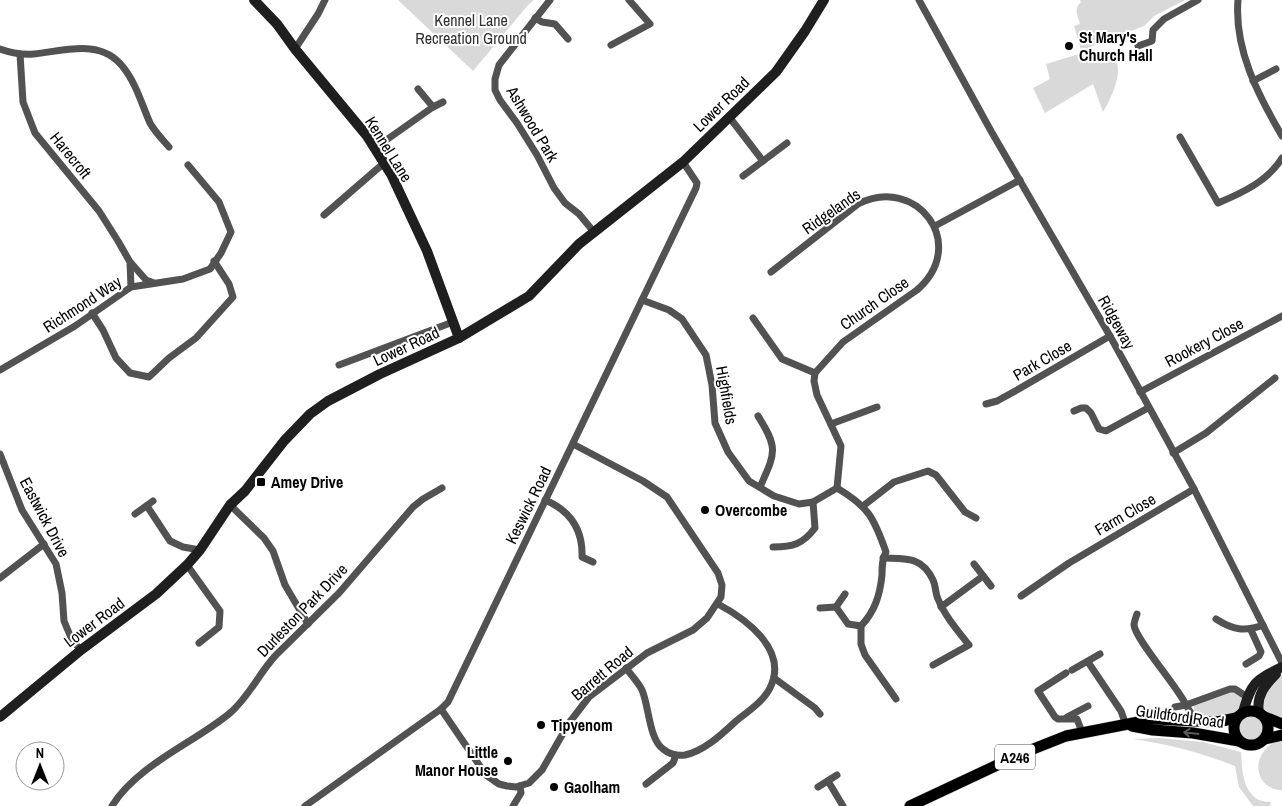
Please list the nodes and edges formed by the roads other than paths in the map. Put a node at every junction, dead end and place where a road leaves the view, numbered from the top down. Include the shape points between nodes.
1 (254, 0) edge
2 (324, 0) edge
3 (550, 0) edge
4 (629, 0) edge
5 (824, 0) edge
6 (919, 0) edge
7 (1198, 0) edge
8 (1238, 0) edge
9 (535, 18) junction
10 (568, 39) dead end
11 (611, 45) dead end
12 (1138, 46) dead end
13 (0, 49) edge
14 (295, 49) junction
15 (20, 54) junction
16 (1276, 69) dead end
17 (1253, 81) junction
18 (418, 89) dead end
19 (443, 102) dead end
20 (433, 107) junction
21 (730, 118) junction
22 (1282, 136) edge
23 (1180, 137) dead end
24 (787, 143) dead end
25 (168, 147) dead end
26 (375, 148) junction
27 (1282, 158) edge
28 (763, 161) junction
29 (683, 162) junction
30 (384, 164) junction
31 (188, 165) dead end
32 (742, 176) dead end
33 (1020, 180) junction
34 (324, 215) dead end
35 (935, 226) junction
36 (594, 232) junction
37 (214, 261) junction
38 (130, 262) junction
39 (771, 272) dead end
40 (156, 284) junction
41 (131, 287) junction
42 (642, 300) junction
43 (92, 313) junction
44 (1282, 316) edge
45 (753, 318) dead end
46 (453, 322) junction
47 (1110, 336) junction
48 (459, 338) junction
49 (339, 365) dead end
50 (0, 370) edge
51 (815, 374) junction
52 (1275, 378) dead end
53 (1140, 392) junction
54 (986, 404) dead end
55 (877, 407) dead end
56 (1148, 408) junction
57 (1074, 411) dead end
58 (758, 416) dead end
59 (831, 424) junction
60 (573, 444) junction
61 (1173, 453) junction
62 (0, 454) edge
63 (760, 487) junction
64 (442, 488) dead end
65 (837, 488) junction
66 (1194, 489) junction
67 (545, 500) junction
68 (813, 502) junction
69 (230, 506) junction
70 (863, 506) junction
71 (135, 514) dead end
72 (976, 518) dead end
73 (44, 544) junction
74 (773, 547) dead end
75 (702, 548) junction
76 (200, 550) junction
77 (694, 553) dead end
78 (883, 558) junction
79 (593, 562) dead end
80 (974, 564) dead end
81 (187, 565) junction
82 (983, 576) junction
83 (0, 578) edge
84 (990, 586) dead end
85 (845, 594) dead end
86 (1021, 596) dead end
87 (718, 604) junction
88 (836, 607) junction
89 (941, 607) junction
90 (820, 608) dead end
91 (1137, 614) dead end
92 (1216, 620) dead end
93 (308, 624) junction
94 (1263, 625) junction
95 (861, 626) junction
96 (1251, 630) junction
97 (199, 642) dead end
98 (81, 650) junction
99 (1100, 654) dead end
100 (1088, 662) junction
101 (1246, 664) dead end
102 (933, 665) dead end
103 (1282, 666) edge
104 (626, 668) junction
105 (774, 678) junction
106 (1247, 697) junction
107 (896, 699) dead end
108 (1186, 705) junction
109 (1088, 706) dead end
110 (1175, 707) dead end
111 (441, 709) junction
112 (820, 714) dead end
113 (1240, 715) junction
114 (1262, 715) junction
115 (0, 717) edge
116 (1065, 718) junction
117 (1197, 721) junction
118 (1282, 724) edge
119 (1126, 725) junction
120 (1082, 732) junction
121 (1282, 735) edge
122 (1264, 739) junction
123 (1240, 741) junction
124 (676, 755) junction
125 (836, 775) dead end
126 (656, 776) junction
127 (828, 781) junction
128 (646, 784) dead end
129 (661, 784) dead end
130 (520, 786) junction
131 (818, 787) dead end
132 (112, 806) edge
133 (305, 806) edge
134 (513, 806) edge
135 (843, 806) edge
136 (910, 806) edge

1 - 14 street, Kennel Lane
2 - 14 street
3 - 9 street, Ashwood Park
4 - 11 street via 650,24
5 - 21 street, Lower Road via 776,72
6 - 33 street, Ridgeway
7 - 12 street via 1164,19 1154,30 1152,41
8 - 17 street via 1239,26
9 - 10 street via 555,24
9 - 36 street, Ashwood Park via 499,65 495,90 554,188
13 - 15 street
14 - 26 street, Kennel Lane
15 - 25 street via 72,48 108,54 128,74 151,124
15 - 38 street, Harecroft via 23,102 35,133 99,211
16 - 17 street
17 - 22 street
18 - 20 street
19 - 20 street
20 - 26 street
21 - 28 street
21 - 29 street, Lower Road
23 - 27 street via 1218,203 1270,174
24 - 28 street
26 - 30 street, Kennel Lane
28 - 32 street
29 - 36 street, Lower Road
29 - 42 street, Keswick Road via 697,185
30 - 34 street
30 - 46 street, Kennel Lane via 427,251
31 - 37 street, Richmond Way via 219,202 231,232
33 - 35 street
33 - 47 street, Ridgeway
35 - 39 street, Ridgelands via 924,212 902,200 869,199 858,204
35 - 51 street, Church Close via 937,261 927,281 842,342
36 - 48 street, Lower Road via 529,296
37 - 40 street, Richmond Way via 210,269
37 - 43 street via 229,284 233,297 196,338 149,377 130,374 116,358
38 - 40 street, Harecroft via 146,280
38 - 41 street, Harecroft
40 - 41 street, Richmond Way
41 - 43 street, Richmond Way
42 - 60 street, Keswick Road
42 - 63 street, Highfields via 669,310 682,319 702,348 712,385 715,423 728,452 749,481
43 - 50 street, Richmond Way
44 - 53 street, Rookery Close
45 - 51 street via 782,359
46 - 48 street, Kennel Lane
46 - 49 street
47 - 53 street, Ridgeway
47 - 54 street, Park Close via 997,401
48 - 69 street, Lower Road via 380,374 321,406 294,429 245,492
51 - 59 street via 817,395
52 - 61 street via 1206,434
53 - 56 street, Ridgeway
55 - 59 street
56 - 57 street via 1103,432 1086,408
56 - 61 street, Ridgeway
58 - 63 street via 772,441 772,461
59 - 65 street via 842,452
60 - 67 street, Keswick Road
60 - 75 street via 665,495
61 - 66 street, Ridgeway
62 - 73 street, Eastwick Drive via 22,510
63 - 68 street, Highfields via 791,502
64 - 93 street, Durleston Park Drive via 413,507 357,574
65 - 68 street
65 - 70 street
66 - 86 street, Farm Close via 1069,563
66 - 94 street, Ridgeway
67 - 79 street via 562,508 582,540 583,561
67 - 111 street, Keswick Road via 448,702
68 - 74 street via 815,528 807,539 786,547
69 - 76 street, Lower Road
69 - 93 street via 273,551 285,585
70 - 72 street via 894,482 928,471 936,475 965,512
70 - 78 street via 876,523 886,552
71 - 76 street via 150,504 170,541
73 - 83 street
73 - 98 street, Eastwick Drive via 56,564 64,621 72,640
75 - 77 street
75 - 87 street via 721,579
76 - 81 street, Lower Road
78 - 89 street via 915,560 923,565 933,580
78 - 95 street via 876,605
80 - 82 street
81 - 97 street via 220,611 219,627
81 - 98 street, Lower Road via 156,594
82 - 84 street
82 - 89 street
85 - 88 street
87 - 104 street, Barrett Road via 693,630 656,647
87 - 105 street via 744,619 761,636 773,659
88 - 90 street
88 - 95 street via 848,624
89 - 102 street via 969,645
91 - 108 street via 1134,625 1138,636
92 - 96 street via 1233,628
93 - 132 street, Durleston Park Drive via 271,660 232,712 144,773
94 - 96 street
94 - 103 street, Ridgeway
95 - 107 street via 865,656
96 - 101 street via 1261,652
98 - 115 street, Lower Road
99 - 100 street
100 - 116 street via 1038,691 1055,717
100 - 119 street via 1121,711
103 - 106 street, Guildford Road via 1260,679
103 - 114 street via 1260,694 1258,701
104 - 124 street via 642,690 656,741
104 - 130 street, Barrett Road via 585,702 542,770 534,780
105 - 112 street
105 - 124 street via 763,698 717,738 688,754
106 - 108 street, Guildford Road via 1230,689
106 - 113 street, Guildford Road
108 - 110 street, Guildford Road
108 - 117 street, Guildford Road
109 - 116 street
111 - 130 street via 486,775 499,784
111 - 133 street, Keswick Road
113 - 114 main road via 1254,711
113 - 117 main road, Guildford Road / A246 via 1217,722
113 - 123 main road via 1234,730
114 - 118 main road
114 - 122 main road via 1268,728
116 - 120 street via 1077,719
117 - 119 main road, Guildford Road / A246 via 1154,719
119 - 120 main road, A246
123 -> 119 main road, Guildford Road / A246
120 - 136 main road, A246 via 1023,753
121 - 122 main road
122 - 123 main road via 1252,745
124 - 126 street via 673,763
125 - 127 street
126 - 128 street
126 - 129 street
127 - 131 street
127 - 135 street
130 - 134 street via 521,793

